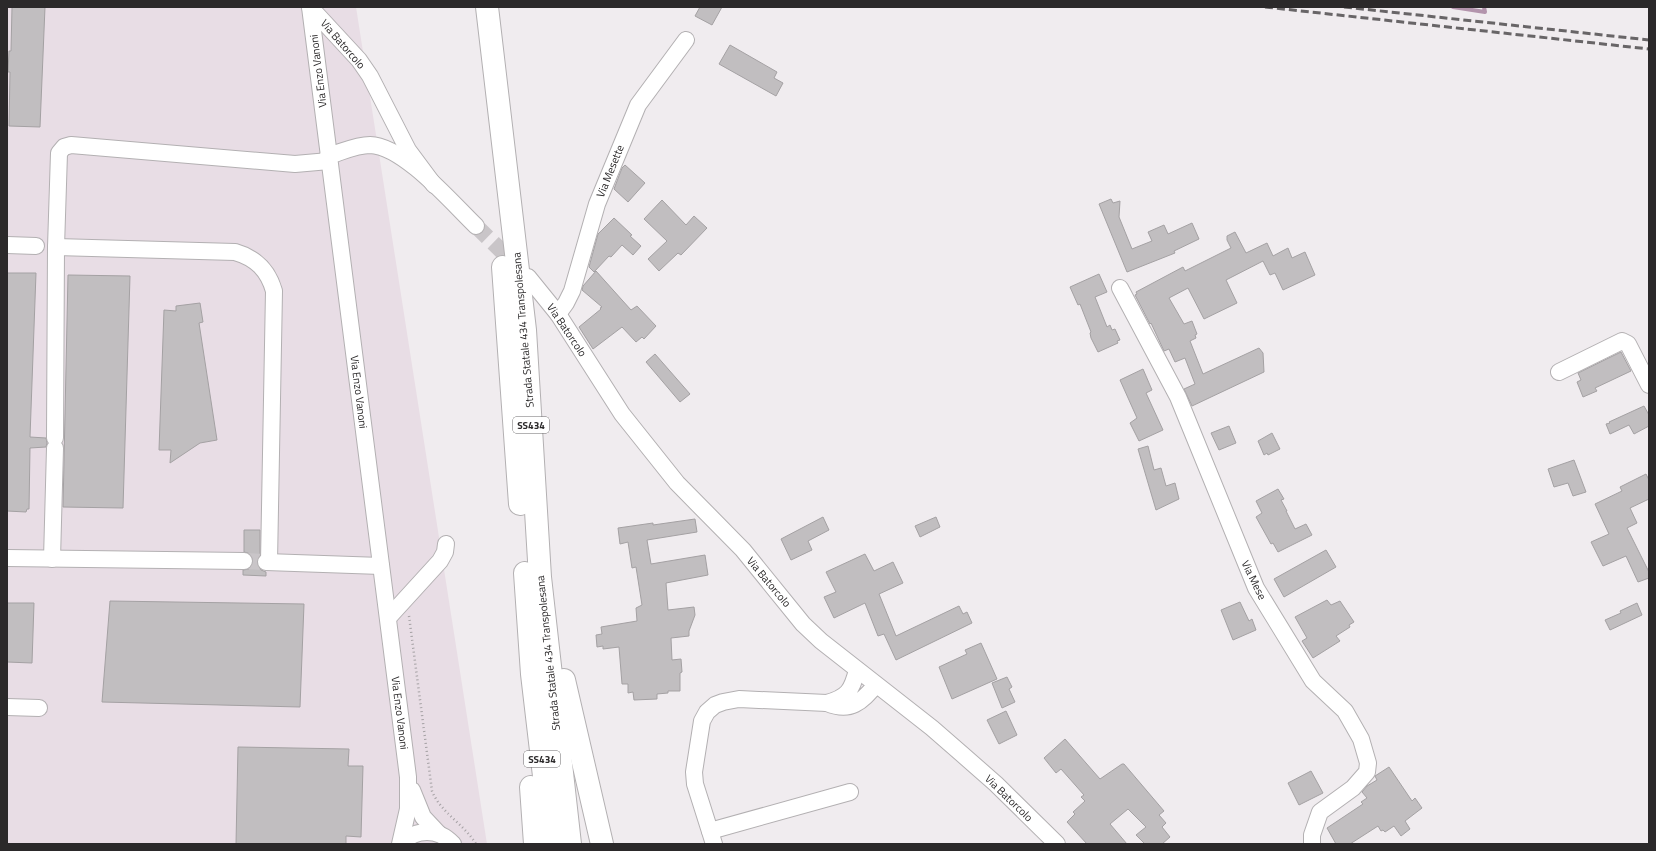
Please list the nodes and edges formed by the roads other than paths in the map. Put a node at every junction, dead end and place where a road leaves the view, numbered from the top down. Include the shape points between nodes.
1 (310, 7) edge
2 (472, 7) edge
3 (488, 7) edge
4 (686, 40) dead end
5 (329, 158) junction
6 (434, 185) junction
7 (476, 226) tunnel mouth
8 (7, 245) edge
9 (36, 246) dead end
10 (56, 247) junction
11 (528, 277) tunnel mouth
12 (1120, 288) dead end
13 (558, 314) junction
14 (1559, 372) dead end
15 (1646, 379) edge
16 (446, 544) dead end
17 (7, 558) edge
18 (52, 559) junction
19 (244, 561) tunnel mouth
20 (381, 566) junction
21 (540, 577) junction
22 (388, 618) junction
23 (857, 670) junction
24 (532, 674) junction
25 (876, 685) junction
26 (827, 703) junction
27 (7, 707) edge
28 (39, 708) dead end
29 (408, 777) junction
30 (850, 792) dead end
31 (438, 833) junction
32 (710, 840) edge
33 (401, 844) edge
34 (453, 844) edge
35 (535, 844) edge
36 (552, 844) edge
37 (570, 844) edge
38 (602, 844) edge
39 (1056, 844) edge
40 (1312, 844) edge

1 - 5 street, Via Enzo Vanoni
1 - 6 street, Via Batorcolo via 359,60 370,76 408,150
2 - 24 highway, Strada Statale 434 Transpolesana / SS434 via 505,287
3 - 21 highway, Strada Statale 434 Transpolesana / SS434 via 525,330
4 - 13 street, Via Mesette via 638,104 597,204 572,291
5 - 6 street, Via Batorcolo via 364,146 385,148 410,164
5 - 10 street, Via Batorcolo via 295,164 71,145 64,147 59,153
5 - 20 street, Via Enzo Vanoni
6 - 7 street, Via Batorcolo
8 - 9 street
10 - 18 street
10 - 20 street via 235,252 245,254 266,270 274,291 268,562
11 - 13 street, Via Batorcolo
12 - 40 street, Via Mese via 1178,397 1256,588 1313,681 1345,711 1361,739 1368,763 1367,772 1353,788 1320,812 1312,835
13 - 23 street, Via Batorcolo via 622,414 677,483 743,550 803,624
14 - 15 street via 1622,341 1628,344
16 - 22 street via 440,561
17 - 18 street
18 - 19 street
20 - 22 street, Via Enzo Vanoni
21 - 37 highway, Strada Statale 434 Transpolesana / SS434
21 - 38 highway
22 - 29 street, Via Enzo Vanoni
23 - 25 street, Via Batorcolo
23 - 26 street via 849,692 837,701
24 - 35 highway via 524,693
24 - 36 highway, Strada Statale 434 Transpolesana / SS434
25 - 26 street via 859,702 848,707 838,708
25 - 39 street, Via Batorcolo via 932,728 996,784
26 - 32 street via 740,699 715,705 707,712 702,721 694,772
27 - 28 street
29 - 31 street, Via Enzo Vanoni via 423,817
29 - 33 street, Via Enzo Vanoni via 408,809
30 - 32 street
31 - 33 street, Via Enzo Vanoni via 416,834
31 - 34 street, Via Enzo Vanoni

